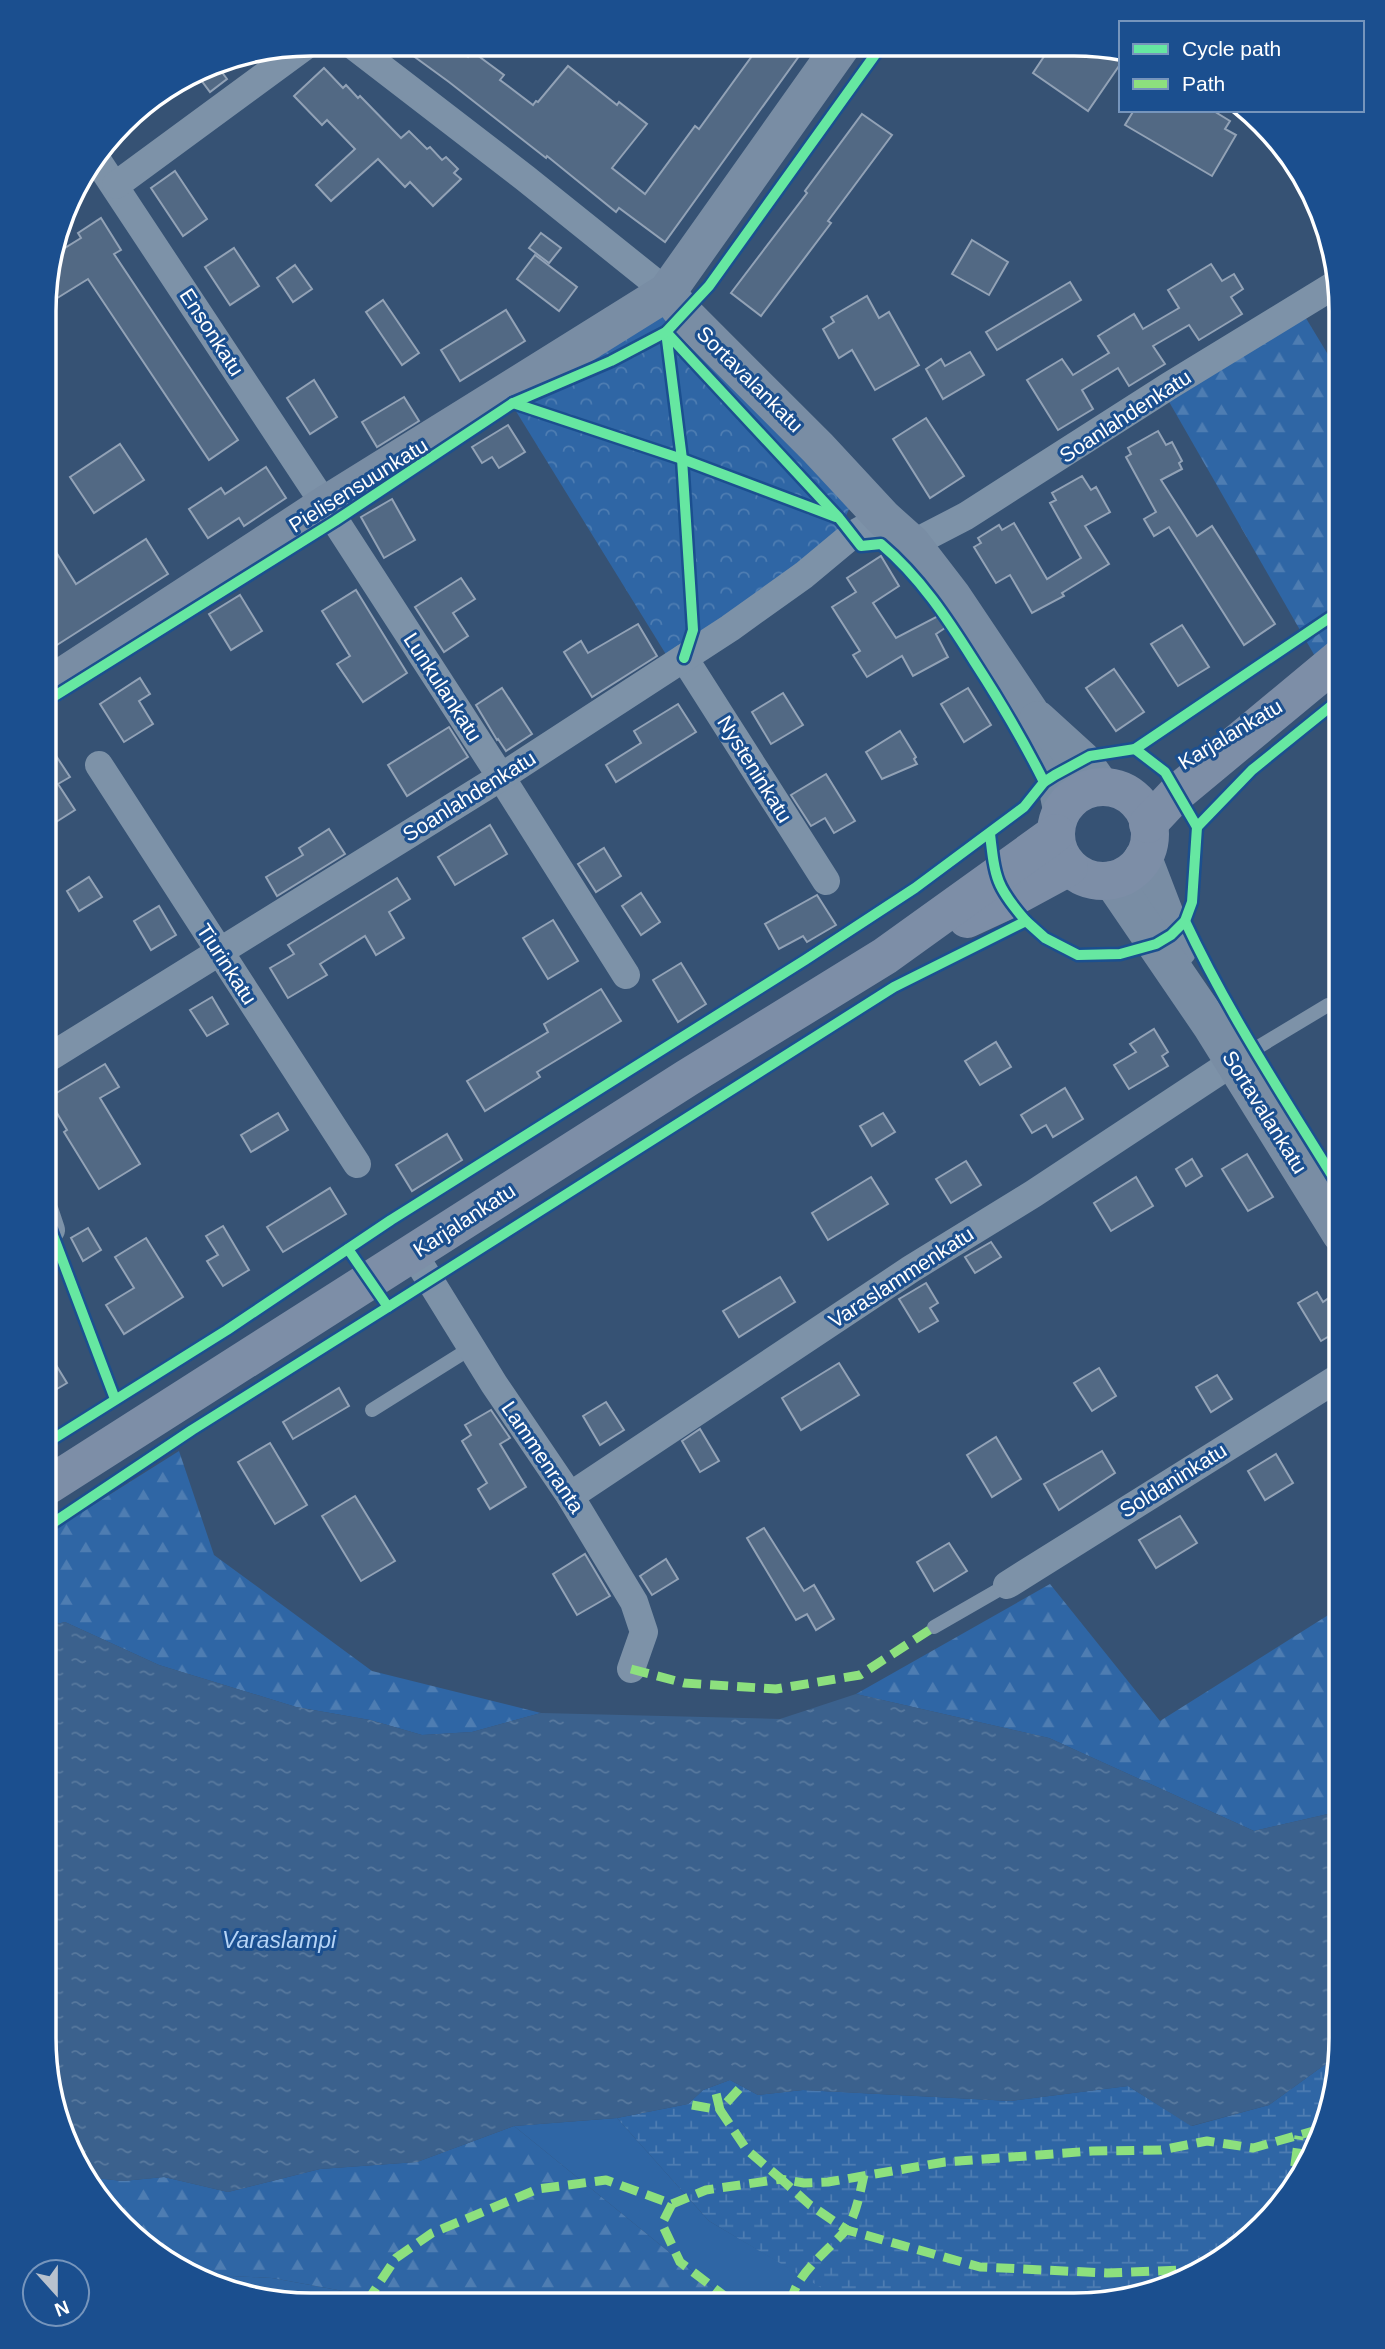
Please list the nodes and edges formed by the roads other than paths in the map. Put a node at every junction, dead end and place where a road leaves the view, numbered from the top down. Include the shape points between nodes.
1 (367, 56) edge
2 (834, 56) edge
3 (290, 57) edge
4 (102, 165) edge
5 (116, 185) junction
6 (1328, 289) edge
7 (667, 292) junction
8 (325, 505) junction
9 (883, 518) junction
10 (912, 544) junction
11 (684, 658) junction
12 (1329, 667) edge
13 (56, 681) edge
14 (1299, 693) junction
15 (1031, 714) junction
16 (99, 765) dead end
17 (501, 777) junction
18 (1113, 789) junction
19 (1062, 837) junction
20 (1146, 841) junction
21 (1112, 880) junction
22 (826, 881) dead end
23 (219, 952) junction
24 (626, 975) dead end
25 (1328, 1005) dead end
26 (1211, 1025) junction
27 (56, 1053) edge
28 (1233, 1062) junction
29 (357, 1164) dead end
30 (1329, 1215) edge
31 (412, 1253) junction
32 (471, 1348) junction
33 (1329, 1384) edge
34 (372, 1410) dead end
35 (56, 1480) edge
36 (570, 1496) junction
37 (1007, 1586) joint
38 (934, 1627) dead end
39 (631, 1669) dead end

1 - 7 street, Sortavalankatu
2 - 7 street, Pielisensuunkatu
3 - 5 street
4 - 5 street, Ensonkatu
5 - 8 street, Ensonkatu
6 - 10 street, Soanlahdenkatu via 967,516
7 - 8 street, Pielisensuunkatu
7 - 9 street, Sortavalankatu
8 - 13 street, Pielisensuunkatu
8 - 17 street, Lunkulankatu
9 - 10 street, Sortavalankatu
9 - 11 street, Soanlahdenkatu via 852,535 804,575
10 - 15 street, Sortavalankatu
11 - 17 street, Soanlahdenkatu
11 - 22 street, Nysteninkatu
12 - 14 main road, Karjalankatu
14 - 18 main road, Karjalankatu via 1165,772
14 - 20 main road, Karjalankatu via 1177,793
15 - 18 street, Sortavalankatu
15 - 19 street, Sortavalankatu via 1055,775
16 - 23 street, Tiurinkatu
17 - 23 street, Soanlahdenkatu
17 - 24 street, Lunkulankatu
18 - 19 main road via 1079,793
18 - 20 main road via 1135,800 1144,811
19 - 21 main road via 1089,878
19 - 31 main road, Karjalankatu via 885,956
20 - 21 main road via 1124,875
20 - 26 street, Sortavalankatu via 1171,935
21 - 26 street, Sortavalankatu
23 - 27 street, Soanlahdenkatu
23 - 29 street, Tiurinkatu
25 - 28 lane
26 - 28 street, Sortavalankatu
28 - 30 street, Sortavalankatu
28 - 36 street, Varaslammenkatu
31 - 32 street, Lammenranta
31 - 35 main road, Karjalankatu
32 - 34 lane
32 - 36 street, Lammenranta
33 - 37 street, Soldaninkatu
36 - 39 street, Lammenranta via 641,1618 644,1632
37 - 38 lane

